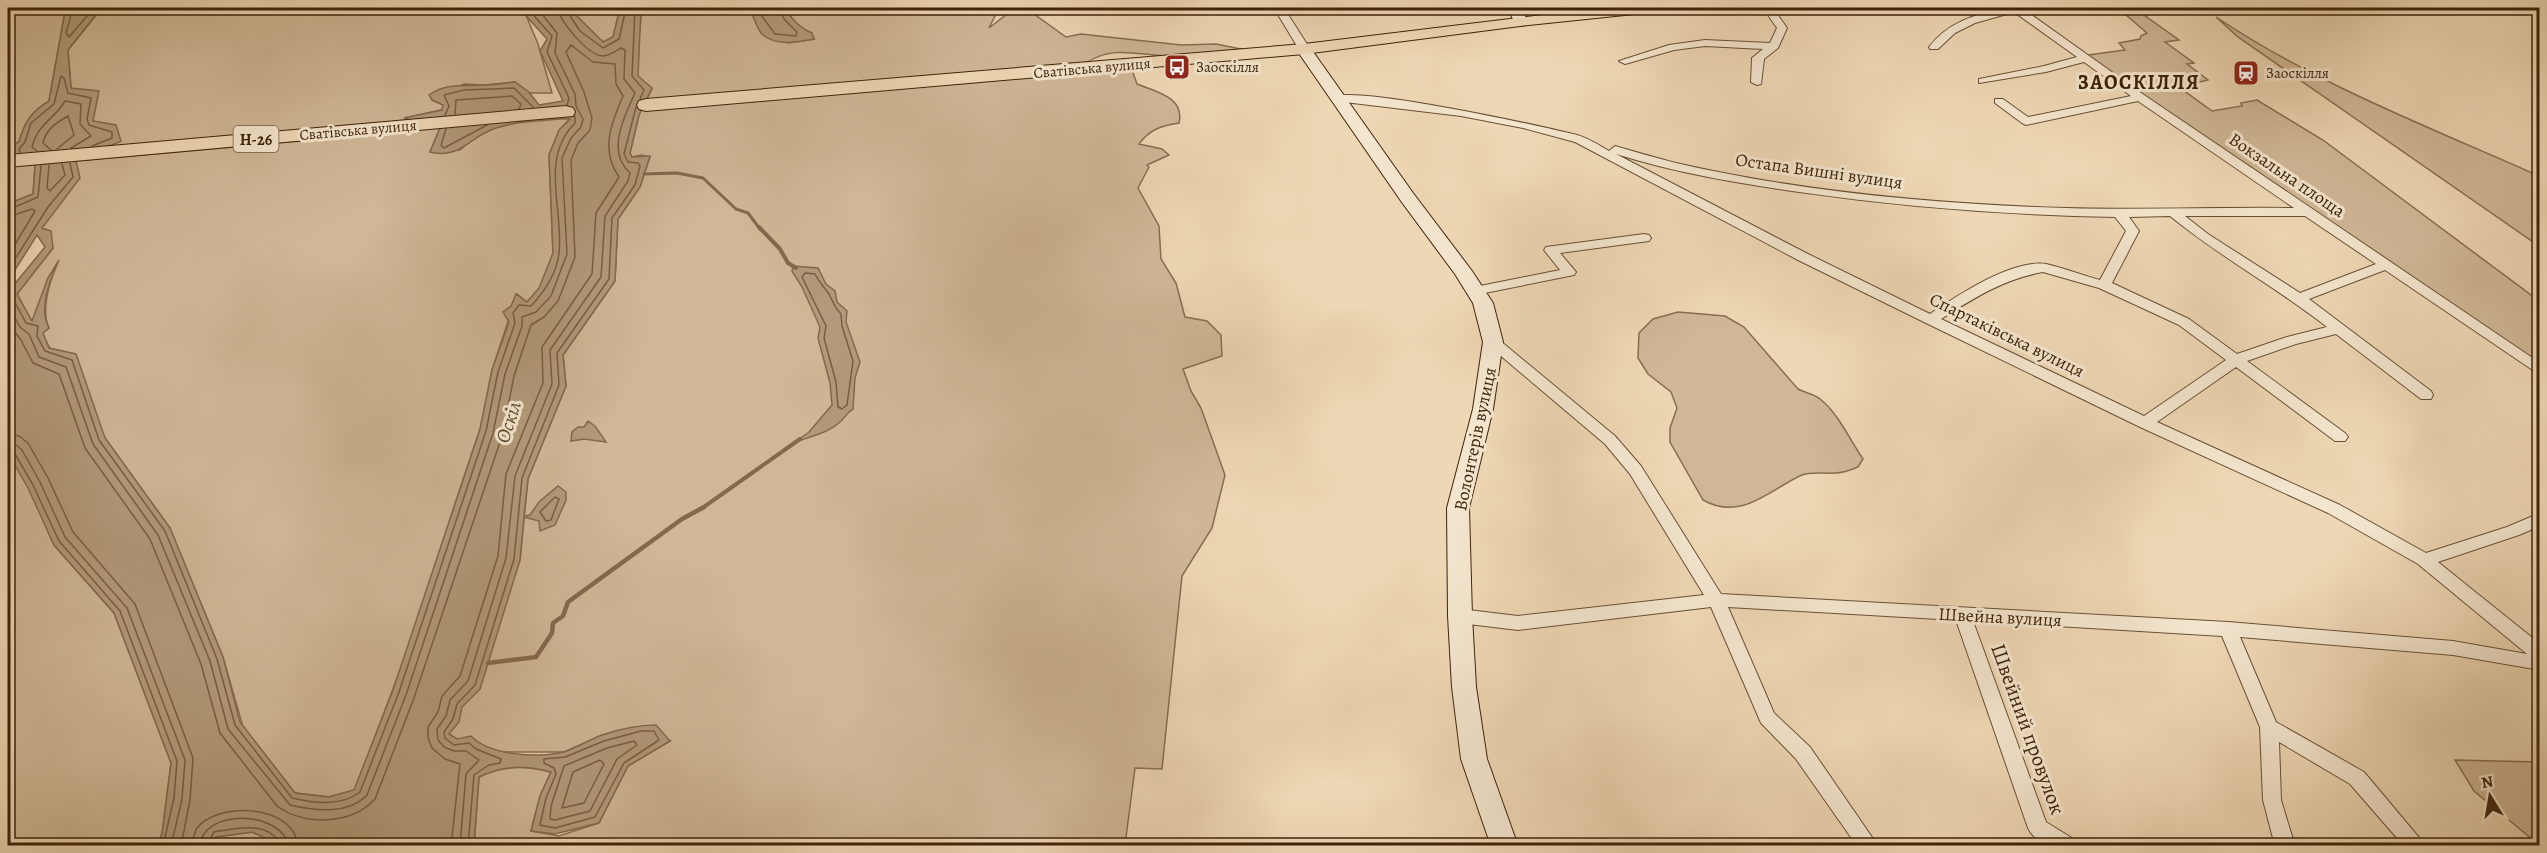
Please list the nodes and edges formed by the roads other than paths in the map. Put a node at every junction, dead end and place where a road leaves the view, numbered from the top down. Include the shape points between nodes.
1 (1279, 8) edge
2 (1644, 8) edge
3 (1768, 8) edge
4 (2017, 8) edge
5 (1620, 9) edge
6 (1518, 14) edge
7 (1774, 46) junction
8 (1934, 47) dead end
9 (1304, 49) junction
10 (2084, 58) junction
11 (1625, 61) dead end
12 (1983, 81) dead end
13 (1757, 82) dead end
14 (1336, 98) junction
15 (2140, 98) junction
16 (1999, 101) dead end
17 (646, 105) dead end
18 (566, 112) dead end
19 (1576, 138) junction
20 (8, 161) edge
21 (2171, 211) junction
22 (2305, 212) junction
23 (2119, 213) junction
24 (1644, 238) dead end
25 (2387, 265) junction
26 (2104, 285) junction
27 (1475, 291) junction
28 (2299, 298) junction
29 (1931, 320) junction
30 (2336, 329) junction
31 (1493, 342) junction
32 (2238, 359) junction
33 (2540, 370) edge
34 (2426, 395) dead end
35 (2145, 423) junction
36 (2340, 436) dead end
37 (2540, 519) edge
38 (2424, 560) junction
39 (1716, 600) junction
40 (1962, 615) junction
41 (1460, 616) junction
42 (2228, 629) junction
43 (2540, 654) edge
44 (2540, 663) edge
45 (2268, 727) junction
46 (1505, 846) edge
47 (1869, 846) edge
48 (2068, 846) edge
49 (2285, 846) edge
50 (2417, 846) edge

1 - 9 street
2 - 5 main road, Сватівська вулиця
3 - 7 street via 1782,28
4 - 8 street via 1979,16 1945,33
4 - 10 street, Вокзальна площа
5 - 6 main road, Сватівська вулиця
6 - 9 main road, Сватівська вулиця
7 - 11 street via 1673,47
7 - 13 street via 1758,58
9 - 14 street, Волонтерів вулиця
9 - 17 main road, Сватівська вулиця
10 - 12 street
10 - 15 street, Вокзальна площа
14 - 19 street, Остапа Вишні вулиця via 1417,105 1507,120
14 - 27 street, Волонтерів вулиця
15 - 16 street via 2026,121
15 - 22 street, Вокзальна площа
18 - 20 main road, Сватівська вулиця / Н-26
19 - 23 street, Остапа Вишні вулиця via 1650,161 1846,196 1948,206
19 - 29 street, Спартаківська вулиця
21 - 22 street, Остапа Вишні вулиця
21 - 23 street, Остапа Вишні вулиця
21 - 28 street via 2203,237
22 - 25 street, Вокзальна площа
23 - 26 street via 2133,231
24 - 27 street via 1551,250 1569,272
25 - 28 street
25 - 33 street, Вокзальна площа
26 - 29 street via 2043,268 2019,272 1977,289
26 - 32 street via 2184,322
27 - 31 street, Волонтерів вулиця
28 - 30 street
29 - 35 street, Спартаківська вулиця
30 - 32 street
30 - 34 street
31 - 39 street via 1610,440 1636,470
31 - 41 street, Волонтерів вулиця via 1484,409 1458,508
32 - 35 street
32 - 36 street
35 - 38 street, Спартаківська вулиця via 2334,509
37 - 38 street
38 - 43 street, Спартаківська вулиця
39 - 40 street, Швейна вулиця
39 - 41 street, Швейна вулиця via 1518,623
39 - 47 street via 1767,718 1803,753
40 - 42 street, Швейна вулиця
40 - 48 street, Швейний провулок via 2038,828
41 - 46 street, Волонтерів вулиця via 1474,759
42 - 44 street, Швейна вулиця via 2453,648
42 - 45 street
45 - 49 street via 2272,800
45 - 50 street via 2357,778

